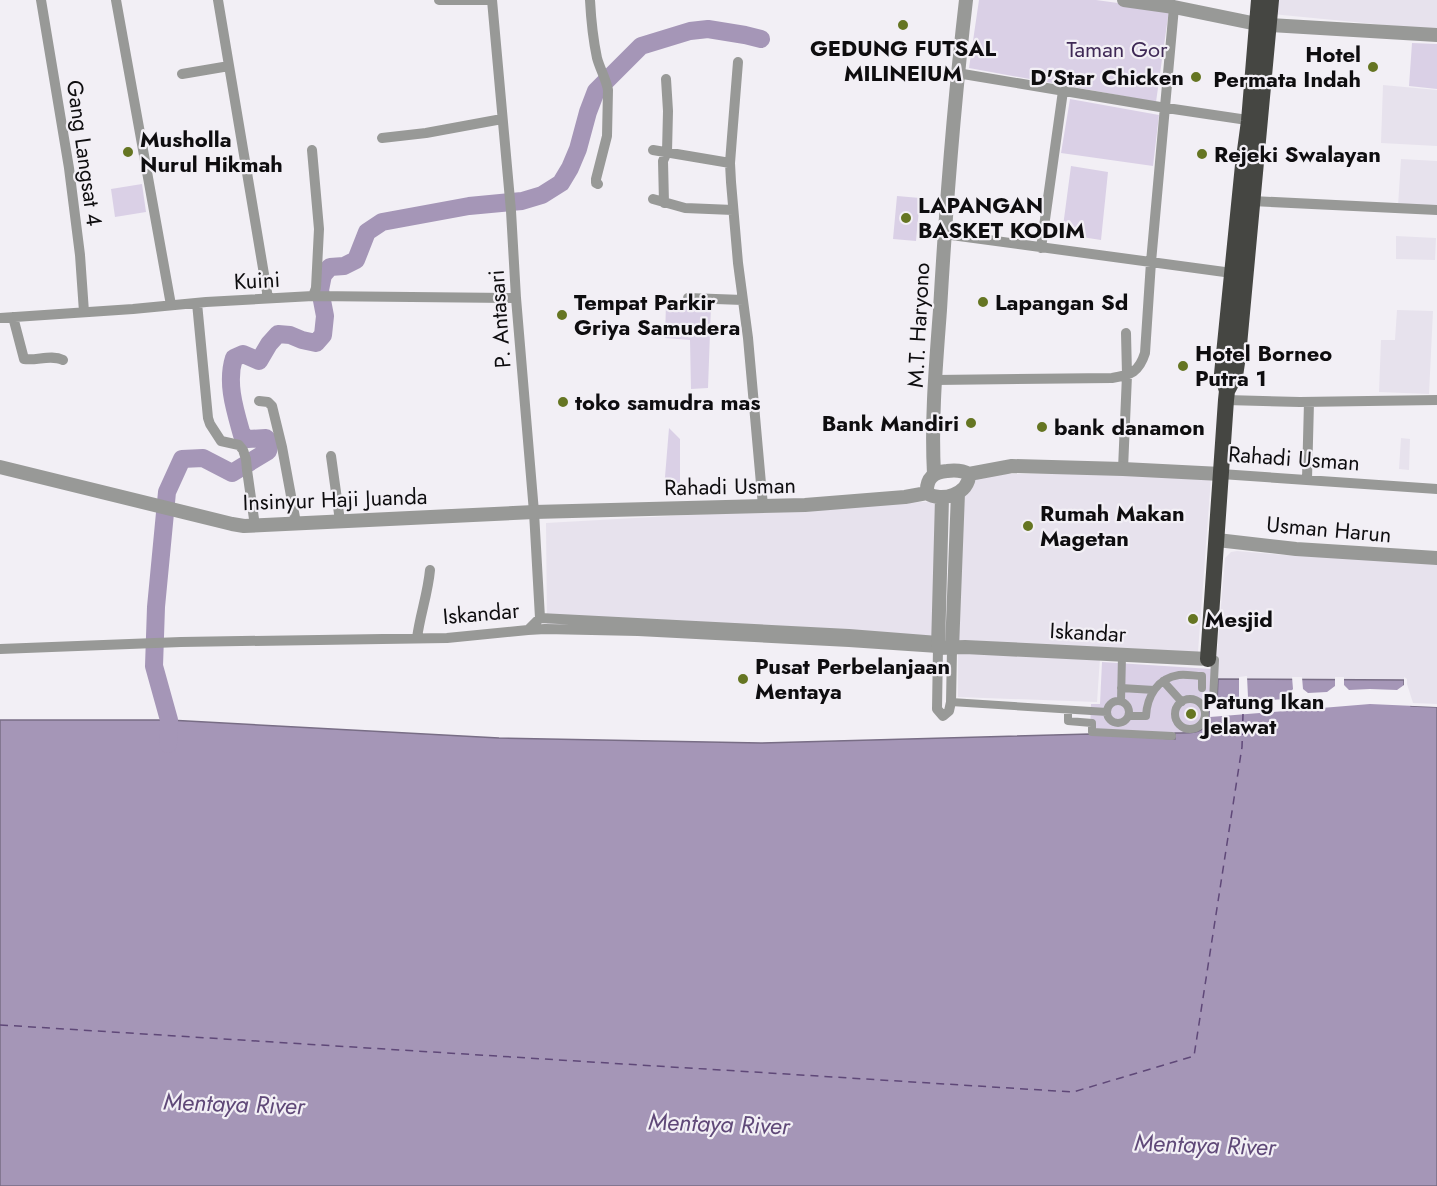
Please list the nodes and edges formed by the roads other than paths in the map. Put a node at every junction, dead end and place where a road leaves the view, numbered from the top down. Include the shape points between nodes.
1 (41, 0) edge
2 (116, 0) edge
3 (218, 0) edge
4 (440, 0) edge
5 (492, 0) edge
6 (590, 0) edge
7 (966, 0) edge
8 (1124, 0) edge
9 (1259, 0) edge
10 (1271, 0) edge
11 (1174, 7) junction
12 (1263, 25) junction
13 (1437, 35) edge
14 (738, 62) dead end
15 (229, 66) junction
16 (957, 73) junction
17 (182, 74) dead end
18 (666, 79) dead end
19 (1063, 92) junction
20 (1164, 108) junction
21 (502, 119) junction
22 (1255, 121) junction
23 (382, 138) dead end
24 (312, 150) dead end
25 (653, 150) dead end
26 (667, 152) junction
27 (730, 163) junction
28 (598, 184) dead end
29 (653, 199) dead end
30 (1252, 201) junction
31 (664, 203) junction
32 (734, 210) junction
33 (1437, 210) edge
34 (944, 234) junction
35 (1041, 248) junction
36 (1151, 262) junction
37 (1232, 273) junction
38 (315, 296) junction
39 (268, 298) junction
40 (516, 298) junction
41 (688, 298) dead end
42 (743, 300) junction
43 (197, 303) junction
44 (171, 305) junction
45 (84, 312) junction
46 (14, 317) junction
47 (0, 318) edge
48 (1126, 333) dead end
49 (63, 360) dead end
50 (1127, 375) junction
51 (935, 380) junction
52 (1226, 395) junction
53 (1437, 400) edge
54 (259, 401) dead end
55 (1309, 402) junction
56 (331, 456) dead end
57 (0, 467) edge
58 (1123, 469) junction
59 (934, 474) junction
60 (969, 474) junction
61 (1221, 474) junction
62 (1307, 479) junction
63 (1437, 489) edge
64 (927, 492) junction
65 (958, 493) junction
66 (942, 498) junction
67 (763, 506) junction
68 (534, 512) junction
69 (340, 521) junction
70 (296, 523) junction
71 (255, 526) junction
72 (1217, 540) junction
73 (1437, 558) edge
74 (430, 570) dead end
75 (540, 618) junction
76 (528, 630) junction
77 (417, 638) junction
78 (949, 645) junction
79 (0, 649) edge
80 (1122, 655) junction
81 (1212, 660) junction
82 (1163, 681) junction
83 (1202, 687) dead end
84 (1121, 688) junction
85 (1154, 690) junction
86 (1121, 701) junction
87 (1213, 701) dead end
88 (951, 702) junction
89 (1182, 702) dead end
90 (1068, 710) junction
91 (1107, 712) junction
92 (1129, 716) junction
93 (1172, 736) dead end

1 - 45 street, Gang Langsat 4 via 69,168
2 - 44 street
3 - 15 street
4 - 5 street
5 - 21 street, P. Antasari
6 - 28 street via 595,48 608,90 608,136
7 - 16 street, M.T. Haryono
8 - 11 street
9 - 12 highway
10 - 12 highway
11 - 12 street
11 - 20 street
12 - 13 street
12 - 22 highway
14 - 27 street
15 - 17 street
15 - 39 street
16 - 19 street
16 - 34 street, M.T. Haryono
18 - 26 street
19 - 20 street
19 - 35 street
20 - 22 street
20 - 36 street
21 - 23 street
21 - 40 street, P. Antasari
22 - 30 highway
22 - 37 highway
24 - 38 street via 319,229
25 - 26 street
26 - 27 street
26 - 31 street via 663,161
27 - 32 street
29 - 31 street
30 - 33 street
30 - 52 highway via 1238,356 1235,376
31 - 32 street
32 - 42 street
34 - 35 street
34 - 51 street, M.T. Haryono
35 - 36 street
36 - 37 street
36 - 50 street via 1145,353 1142,363
37 - 52 highway via 1222,375
38 - 39 street, Kuini
38 - 40 street, Kuini
39 - 43 street, Kuini
40 - 68 street, P. Antasari
41 - 42 street
42 - 67 street
43 - 44 street, Kuini
43 - 71 street via 210,423 222,442 241,447
44 - 45 street, Kuini
45 - 46 street, Kuini
46 - 47 street, Kuini
46 - 49 street via 24,359
48 - 50 street
50 - 51 street
50 - 58 street
51 - 59 street, M.T. Haryono
52 - 55 street
52 - 61 highway
53 - 55 street
54 - 70 street via 272,406
55 - 62 street
56 - 69 street
57 - 71 street, Insinyur Haji Juanda via 232,524
58 - 60 street, Rahadi Usman via 1012,466
58 - 61 street, Rahadi Usman
59 - 60 street, Rahadi Usman via 956,470
59 - 64 street
60 - 65 street via 967,484
61 - 62 street, Rahadi Usman
61 - 72 highway
62 - 63 street, Rahadi Usman
64 - 66 street
64 - 67 street, Rahadi Usman via 906,497
65 - 66 street
65 - 78 street
66 - 78 street
67 - 68 street, Rahadi Usman
68 - 69 street, Insinyur Haji Juanda
68 - 75 street, P. Antasari
69 - 70 street, Insinyur Haji Juanda
70 - 71 street, Insinyur Haji Juanda
72 - 73 street, Usman Harun
72 - 81 highway
74 - 77 street
75 - 76 street
75 - 78 street, Iskandar via 849,634
76 - 77 street, Iskandar
76 - 78 street, Iskandar
77 - 79 street, Iskandar
78 - 80 street, Iskandar
78 - 88 street
78 - 88 street via 937,709 943,716
80 - 81 street, Iskandar
80 - 84 street
81 - 87 street
82 - 83 street via 1181,675 1202,676
82 - 85 street
82 - 89 street
84 - 85 street
84 - 86 street
85 - 92 street via 1146,716
86 - 91 street via 1110,704
86 - 92 street via 1127,705
88 - 90 street
90 - 91 street
90 - 93 street via 1068,721 1092,723 1092,732
91 - 92 street via 1110,720 1117,723

